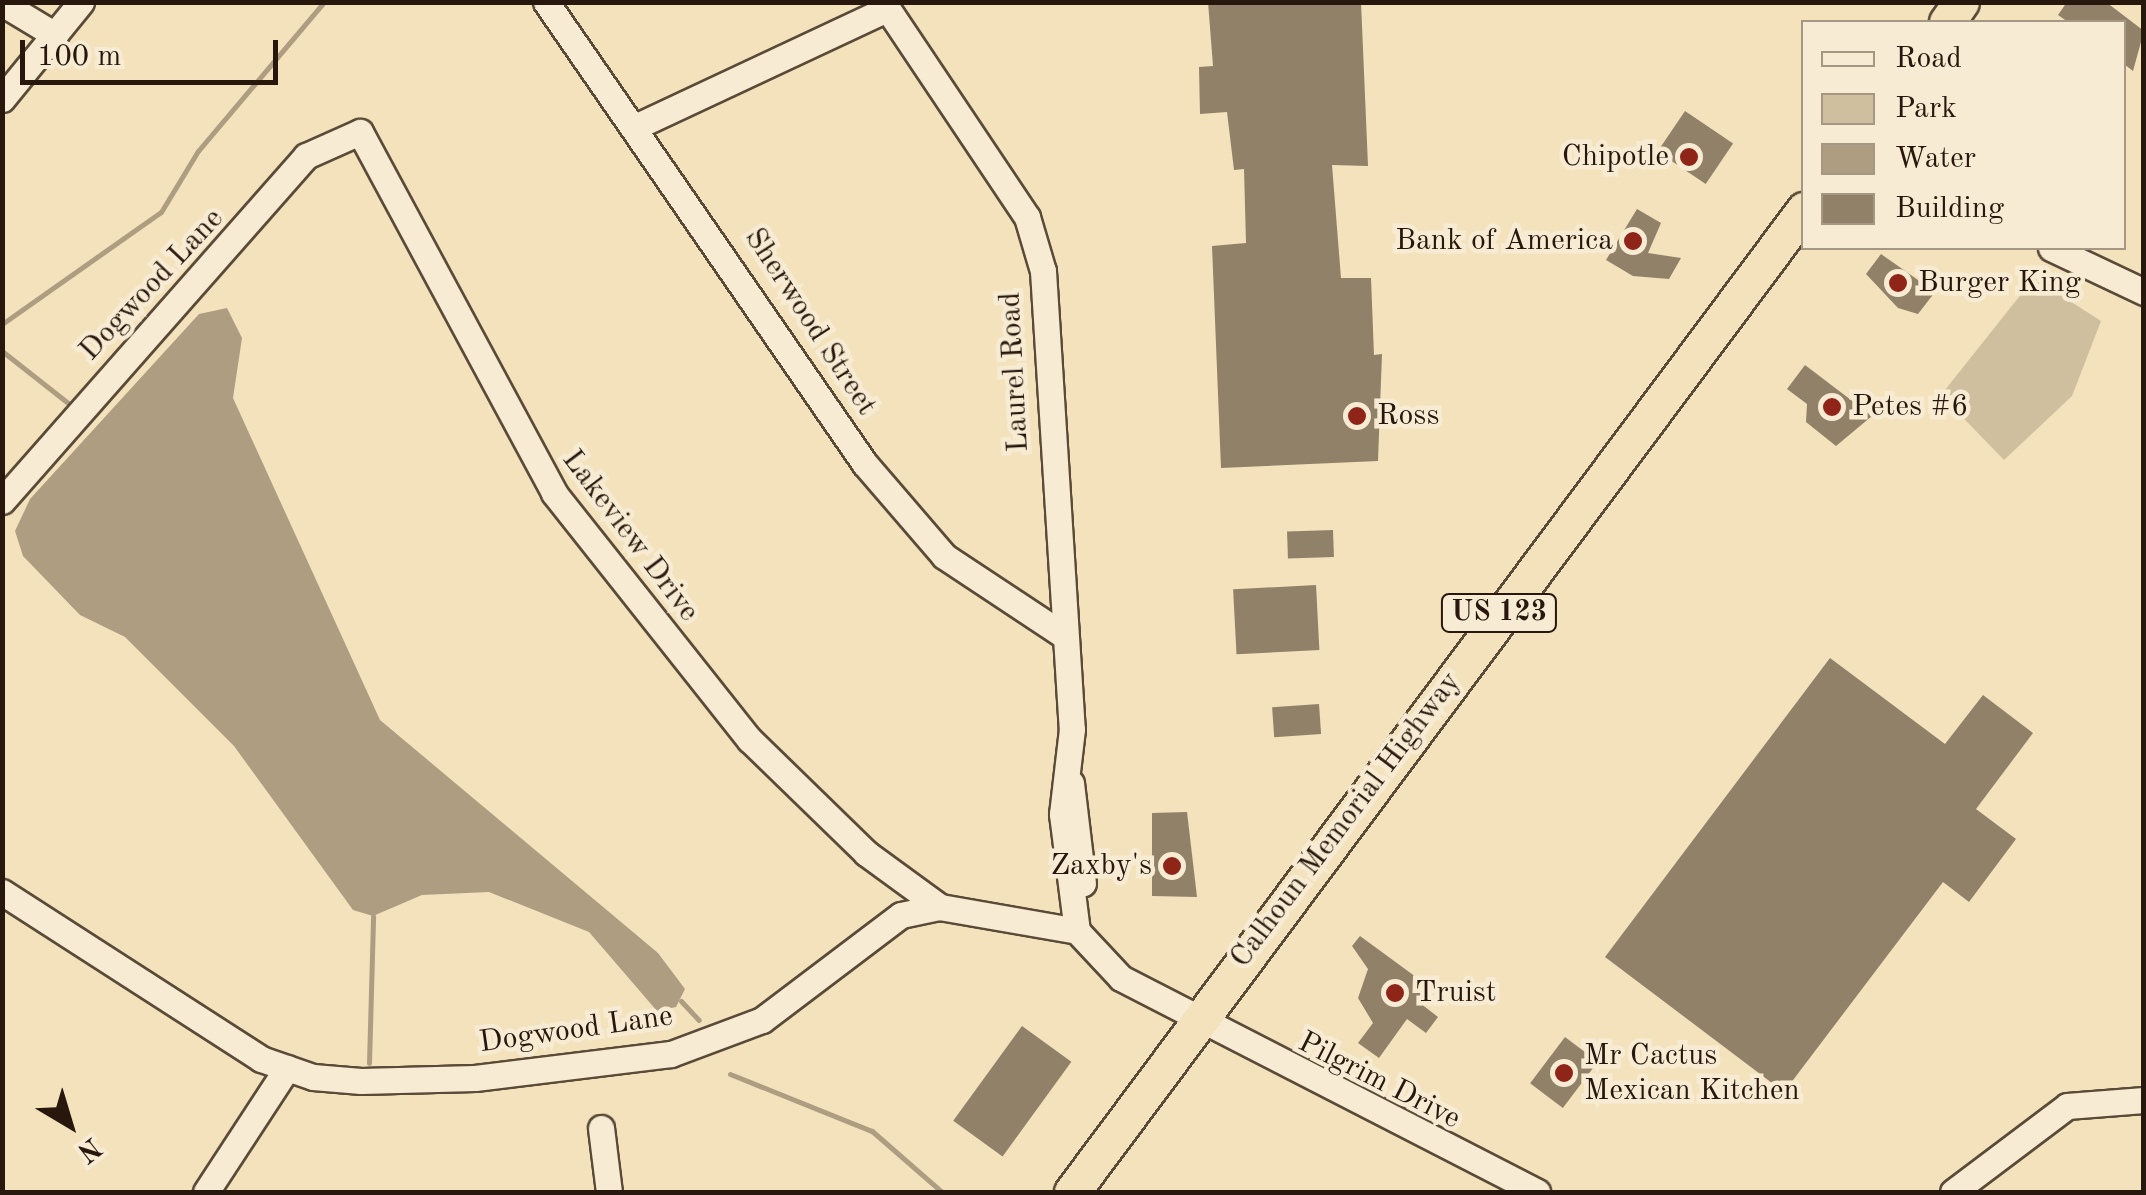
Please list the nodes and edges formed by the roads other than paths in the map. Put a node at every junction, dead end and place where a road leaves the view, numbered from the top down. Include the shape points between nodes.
1 (81, 2) edge
2 (546, 2) edge
3 (2, 3) edge
4 (885, 6) edge
5 (55, 35) junction
6 (2, 98) edge
7 (635, 127) junction
8 (360, 132) joint
9 (1801, 214) edge
10 (2055, 250) edge
11 (2144, 292) edge
12 (2, 501) edge
13 (1062, 634) junction
14 (2, 892) edge
15 (940, 907) junction
16 (1077, 931) junction
17 (1198, 1018) junction
18 (286, 1068) junction
19 (2144, 1100) edge
20 (601, 1128) dead end
21 (206, 1192) edge
22 (609, 1192) edge
23 (1072, 1192) edge
24 (1537, 1192) edge
25 (1954, 1192) edge

1 - 5 street
2 - 7 street, Sherwood Street
3 - 5 street
4 - 7 street
4 - 13 street, Laurel Road via 1027,217 1042,271
5 - 6 street
7 - 13 street, Sherwood Street via 909,518 977,583
8 - 12 street, Dogwood Lane via 306,156
8 - 15 street, Lakeview Drive via 554,492 750,740 866,853
9 - 17 highway, Calhoun Memorial Highway / US 123
10 - 11 street
13 - 16 street, Laurel Road via 1086,914
14 - 18 street, Dogwood Lane via 137,986
15 - 16 street, Dogwood Lane
15 - 18 street, Dogwood Lane via 900,916 762,1020 671,1054 475,1078 361,1081
16 - 17 street via 1121,978
17 - 23 highway, Calhoun Memorial Highway / US 123
17 - 24 street, Pilgrim Drive
18 - 21 street
19 - 25 street via 2067,1106
20 - 22 street

